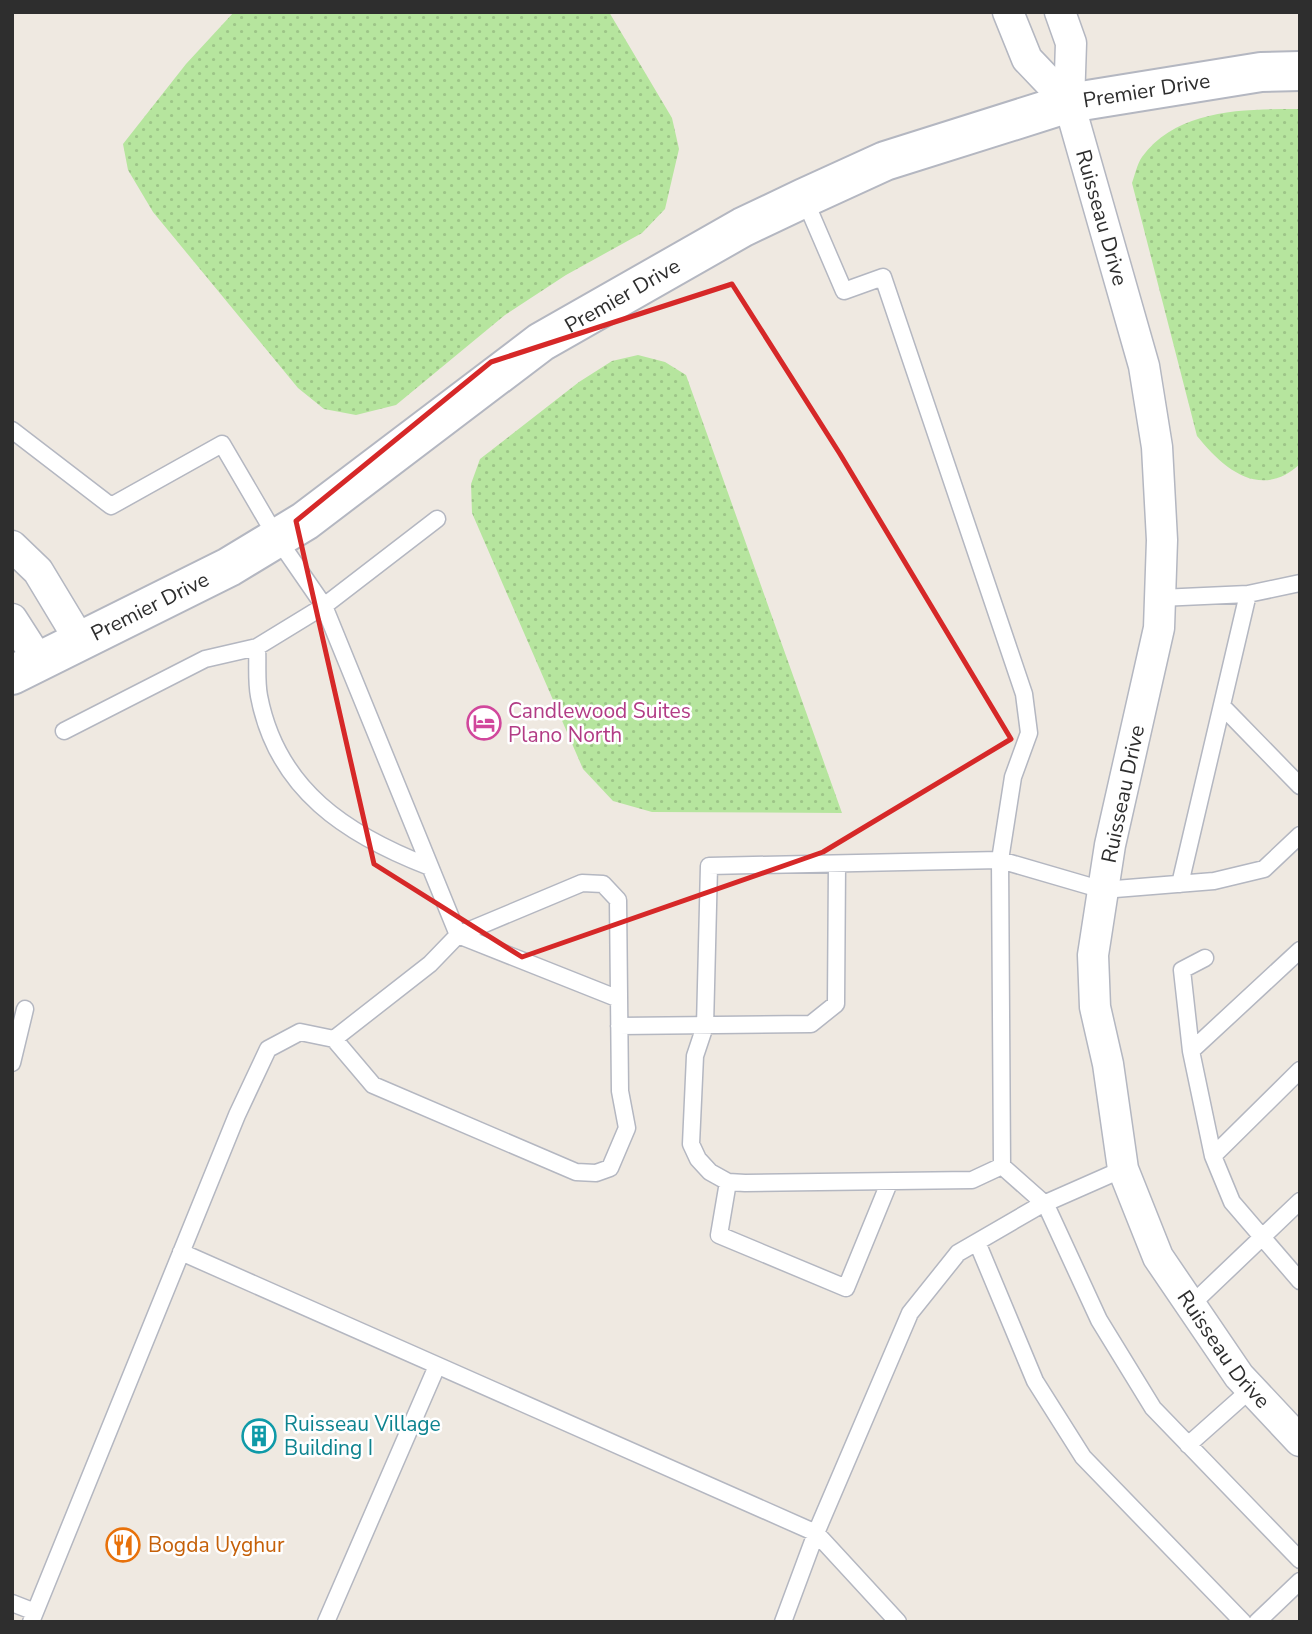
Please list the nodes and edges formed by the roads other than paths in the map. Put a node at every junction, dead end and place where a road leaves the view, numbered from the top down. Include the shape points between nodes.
1 (1008, 12) edge
2 (1060, 12) edge
3 (1300, 71) edge
4 (1069, 103) junction
5 (804, 198) junction
6 (12, 430) edge
7 (437, 519) dead end
8 (277, 538) junction
9 (12, 546) edge
10 (1300, 583) edge
11 (1248, 594) junction
12 (1160, 598) junction
13 (324, 606) junction
14 (12, 619) edge
15 (79, 639) junction
16 (257, 647) junction
17 (26, 668) edge
18 (1222, 706) junction
19 (64, 730) dead end
20 (1300, 786) edge
21 (1300, 835) edge
22 (1000, 860) junction
23 (837, 864) junction
24 (430, 867) junction
25 (1180, 884) junction
26 (1103, 890) junction
27 (458, 935) junction
28 (1300, 950) edge
29 (1205, 958) dead end
30 (618, 999) junction
31 (25, 1009) dead end
32 (619, 1026) junction
33 (705, 1026) junction
34 (334, 1039) junction
35 (1191, 1051) junction
36 (12, 1063) edge
37 (1300, 1070) edge
38 (1213, 1156) junction
39 (1002, 1166) junction
40 (1123, 1169) junction
41 (728, 1182) junction
42 (889, 1183) junction
43 (1300, 1201) edge
44 (1046, 1205) junction
45 (1261, 1240) junction
46 (976, 1242) junction
47 (181, 1252) junction
48 (1300, 1281) edge
49 (1191, 1306) junction
50 (437, 1366) junction
51 (1251, 1389) junction
52 (1300, 1441) edge
53 (1188, 1445) junction
54 (816, 1533) junction
55 (1300, 1560) edge
56 (1300, 1581) edge
57 (12, 1603) edge
58 (33, 1617) edge
59 (326, 1622) edge
60 (783, 1622) edge
61 (898, 1622) edge
62 (1242, 1622) edge
63 (1257, 1622) edge

1 - 4 street, Ruisseau Drive via 1027,59
2 - 4 street, Ruisseau Drive via 1071,43
3 - 4 street, Premier Drive via 1261,72
4 - 5 street, Premier Drive via 885,161
4 - 12 street, Ruisseau Drive via 1144,366 1157,447
5 - 8 street, Premier Drive via 541,342
5 - 22 lane via 844,292 883,277 1024,694 1029,733 1013,777
6 - 8 lane via 111,506 222,444
7 - 13 lane
8 - 13 lane
8 - 15 street, Premier Drive via 229,567
9 - 15 street via 38,571
10 - 11 lane
11 - 12 lane
11 - 18 lane
12 - 26 street, Ruisseau Drive via 1158,628
13 - 16 lane
13 - 24 lane
14 - 17 street
15 - 17 street, Premier Drive
16 - 19 lane via 205,659
16 - 24 lane via 259,694 269,729 307,792 334,819 380,848
18 - 20 lane
18 - 25 lane
21 - 25 lane via 1264,869
22 - 23 lane
22 - 26 lane
22 - 39 lane
23 - 33 lane via 836,1004 811,1024
23 - 33 lane via 709,866
24 - 27 lane
25 - 26 lane
26 - 40 street, Ruisseau Drive via 1093,955 1095,1007
27 - 30 lane
27 - 30 lane via 582,883 603,884 618,900
27 - 34 lane via 430,964
28 - 35 lane
29 - 35 lane via 1182,970
30 - 32 lane
31 - 36 lane
32 - 33 lane
32 - 34 lane via 620,1091 627,1128 610,1168 596,1173 576,1172 373,1085
33 - 41 lane via 695,1056 691,1144 710,1172
34 - 47 lane via 300,1032 268,1049
35 - 38 lane
37 - 38 lane
38 - 45 lane via 1232,1202
39 - 42 lane via 972,1180
39 - 44 lane
40 - 44 lane
40 - 49 street, Ruisseau Drive via 1158,1257
41 - 42 lane
41 - 42 lane via 719,1235 846,1288
43 - 45 lane
44 - 46 lane
44 - 53 lane via 1099,1320 1153,1408
45 - 48 lane
45 - 49 lane
46 - 54 lane via 958,1253 910,1313
46 - 62 lane via 1035,1381 1083,1457
47 - 50 lane
47 - 58 lane
49 - 51 street, Ruisseau Drive
50 - 54 lane
50 - 59 lane
51 - 52 street, Ruisseau Drive
51 - 53 lane
53 - 55 lane
54 - 60 lane
54 - 61 lane
56 - 63 lane
57 - 58 lane

